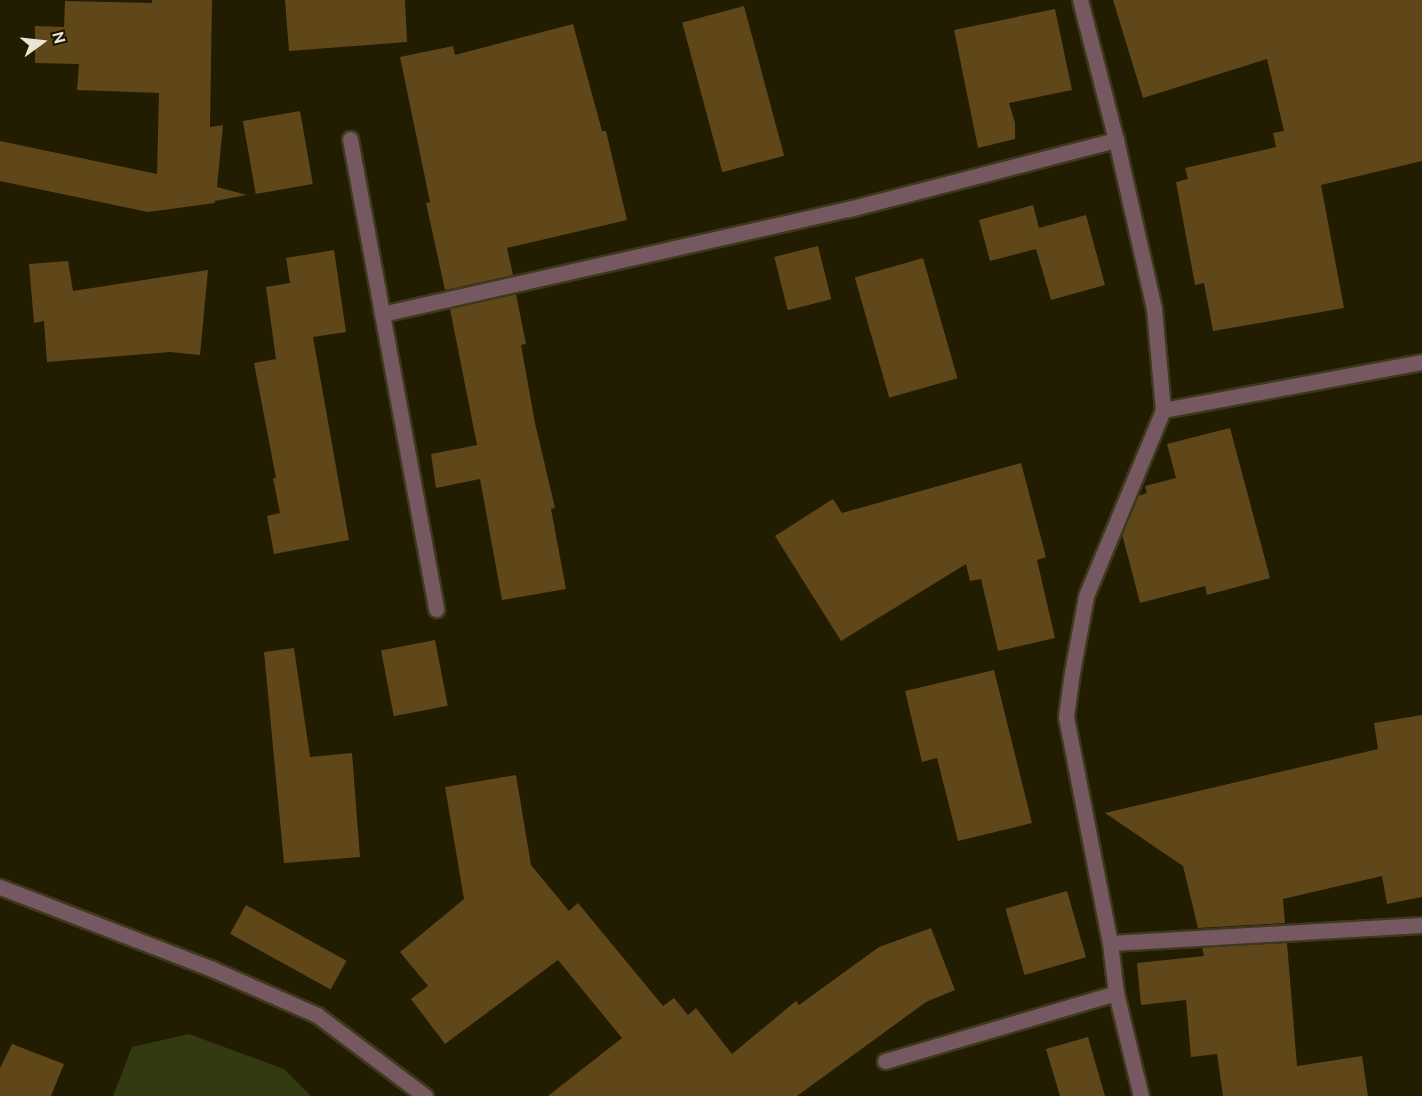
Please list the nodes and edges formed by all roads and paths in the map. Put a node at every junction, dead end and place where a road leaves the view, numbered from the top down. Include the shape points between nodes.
1 (1080, 0) edge
2 (350, 139) dead end
3 (1116, 140) junction
4 (382, 314) junction
5 (1422, 362) edge
6 (1163, 410) junction
7 (436, 609) dead end
8 (0, 887) edge
9 (1422, 925) edge
10 (1110, 943) junction
11 (1116, 993) junction
12 (885, 1061) dead end
13 (425, 1096) edge
14 (1141, 1096) edge

1 - 3 street
2 - 4 street
3 - 4 street via 849,209
3 - 6 street via 1154,309
4 - 7 street
5 - 6 street
6 - 10 street via 1086,596 1066,717
8 - 13 street via 213,969 317,1016
9 - 10 street
10 - 11 street
11 - 12 street
11 - 14 street

